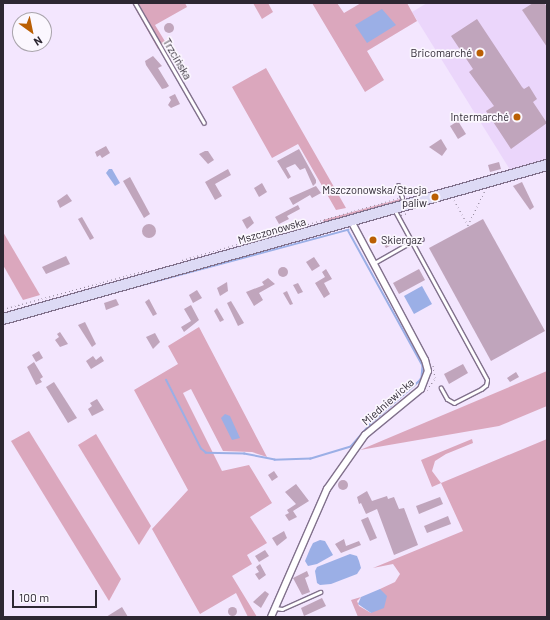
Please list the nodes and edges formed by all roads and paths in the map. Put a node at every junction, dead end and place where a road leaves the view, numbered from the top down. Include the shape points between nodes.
1 (134, 3) edge
2 (204, 123) dead end
3 (547, 165) edge
4 (398, 185) dead end
5 (485, 190) dead end
6 (402, 197) joint
7 (454, 200) dead end
8 (394, 209) junction
9 (351, 222) junction
10 (268, 236) dead end
11 (422, 239) dead end
12 (253, 240) dead end
13 (411, 242) junction
14 (178, 261) dead end
15 (372, 264) junction
16 (153, 268) dead end
17 (3, 309) edge
18 (3, 320) edge
19 (435, 378) dead end
20 (441, 388) dead end
21 (424, 393) dead end
22 (320, 592) dead end
23 (275, 608) junction
24 (271, 617) edge

1 - 2 lane, Trzcińska
3 - 8 main road, Mszczonowska
4 - 6 lane
5 - 7 path via 468,225
6 - 10 path
8 - 9 main road, Mszczonowska
8 - 13 lane
9 - 15 street, Miedniewicka
9 - 18 main road, Mszczonowska
11 - 13 lane
12 - 14 path
13 - 15 lane
13 - 20 lane via 487,383 481,389 454,403 447,399
15 - 23 street, Miedniewicka via 425,360 428,372 426,380 412,398 365,435 334,478 317,508
16 - 17 path
19 - 21 path
22 - 23 lane via 282,609
23 - 24 street, Miedniewicka

